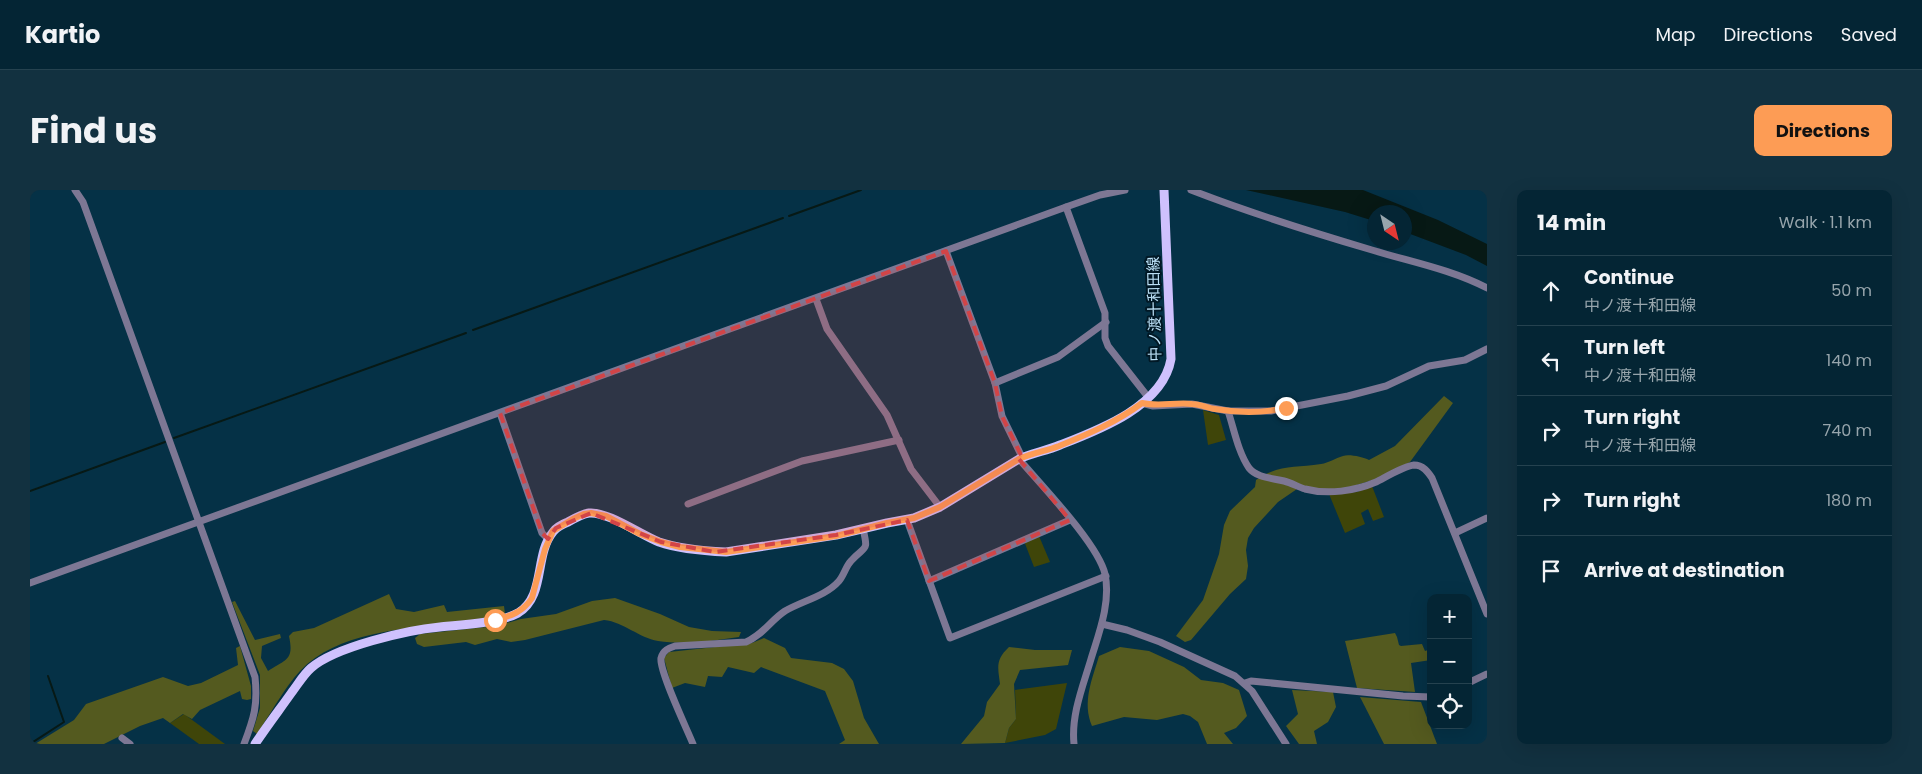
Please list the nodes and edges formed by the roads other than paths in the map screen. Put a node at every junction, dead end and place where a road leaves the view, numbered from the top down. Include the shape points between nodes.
1 (75, 190) edge
2 (1125, 190) edge
3 (1164, 190) edge
4 (1191, 190) edge
5 (1066, 207) junction
6 (946, 251) junction
7 (1487, 288) edge
8 (816, 298) junction
9 (1106, 322) junction
10 (1487, 349) edge
11 (995, 383) junction
12 (1145, 400) junction
13 (1228, 411) junction
14 (500, 413) junction
15 (899, 440) junction
16 (1021, 458) junction
17 (688, 504) dead end
18 (940, 507) junction
19 (1487, 518) edge
20 (907, 520) junction
21 (1070, 520) junction
22 (199, 522) junction
23 (863, 529) junction
24 (1455, 533) junction
25 (548, 539) junction
26 (1106, 576) junction
27 (929, 581) junction
28 (30, 584) edge
29 (1487, 614) edge
30 (1102, 624) junction
31 (1487, 674) edge
32 (1472, 681) edge
33 (1245, 683) junction
34 (1427, 696) edge
35 (122, 738) dead end
36 (130, 744) edge
37 (244, 744) edge
38 (255, 744) edge
39 (693, 744) edge
40 (1074, 744) edge
41 (1286, 744) edge

1 - 22 street via 81,196
2 - 5 street
3 - 12 main road, 中ノ渡十和田線 via 1172,358 1160,386
4 - 7 street via 1257,215 1447,270
5 - 6 street
5 - 9 street
6 - 8 street
6 - 11 street
8 - 14 street
8 - 15 street via 826,329 887,415
9 - 11 street via 1058,357
9 - 12 street via 1108,346
10 - 13 street via 1465,360 1429,366 1386,386 1348,396 1271,411
11 - 16 street via 1002,416
12 - 13 street via 1153,406 1192,404
12 - 16 main road, 中ノ渡十和田線 via 1112,423
13 - 24 street via 1244,459 1257,475 1310,491 1340,491 1374,483 1410,466 1418,466 1432,478
14 - 22 street
14 - 25 street via 542,533
15 - 17 street via 802,462
15 - 18 street via 912,469
16 - 18 main road, 中ノ渡十和田線
16 - 21 street
18 - 20 main road, 中ノ渡十和田線
19 - 24 street
20 - 23 main road, 中ノ渡十和田線
20 - 27 street
21 - 26 street via 1095,552
21 - 27 street
22 - 28 street
22 - 37 street via 255,677 256,710
23 - 25 main road, 中ノ渡十和田線 via 836,536 716,552 661,542 606,516 591,513 556,528
23 - 39 street via 866,548 851,561 839,581 781,614 755,638 746,642 676,646 664,652 661,666
24 - 29 street
25 - 38 main road via 532,598 517,613 495,620 427,628 332,654 305,674
26 - 27 street via 950,638
26 - 30 street
30 - 33 street via 1182,651
30 - 40 street via 1078,698
31 - 32 street
33 - 34 street
33 - 41 street
35 - 36 street

